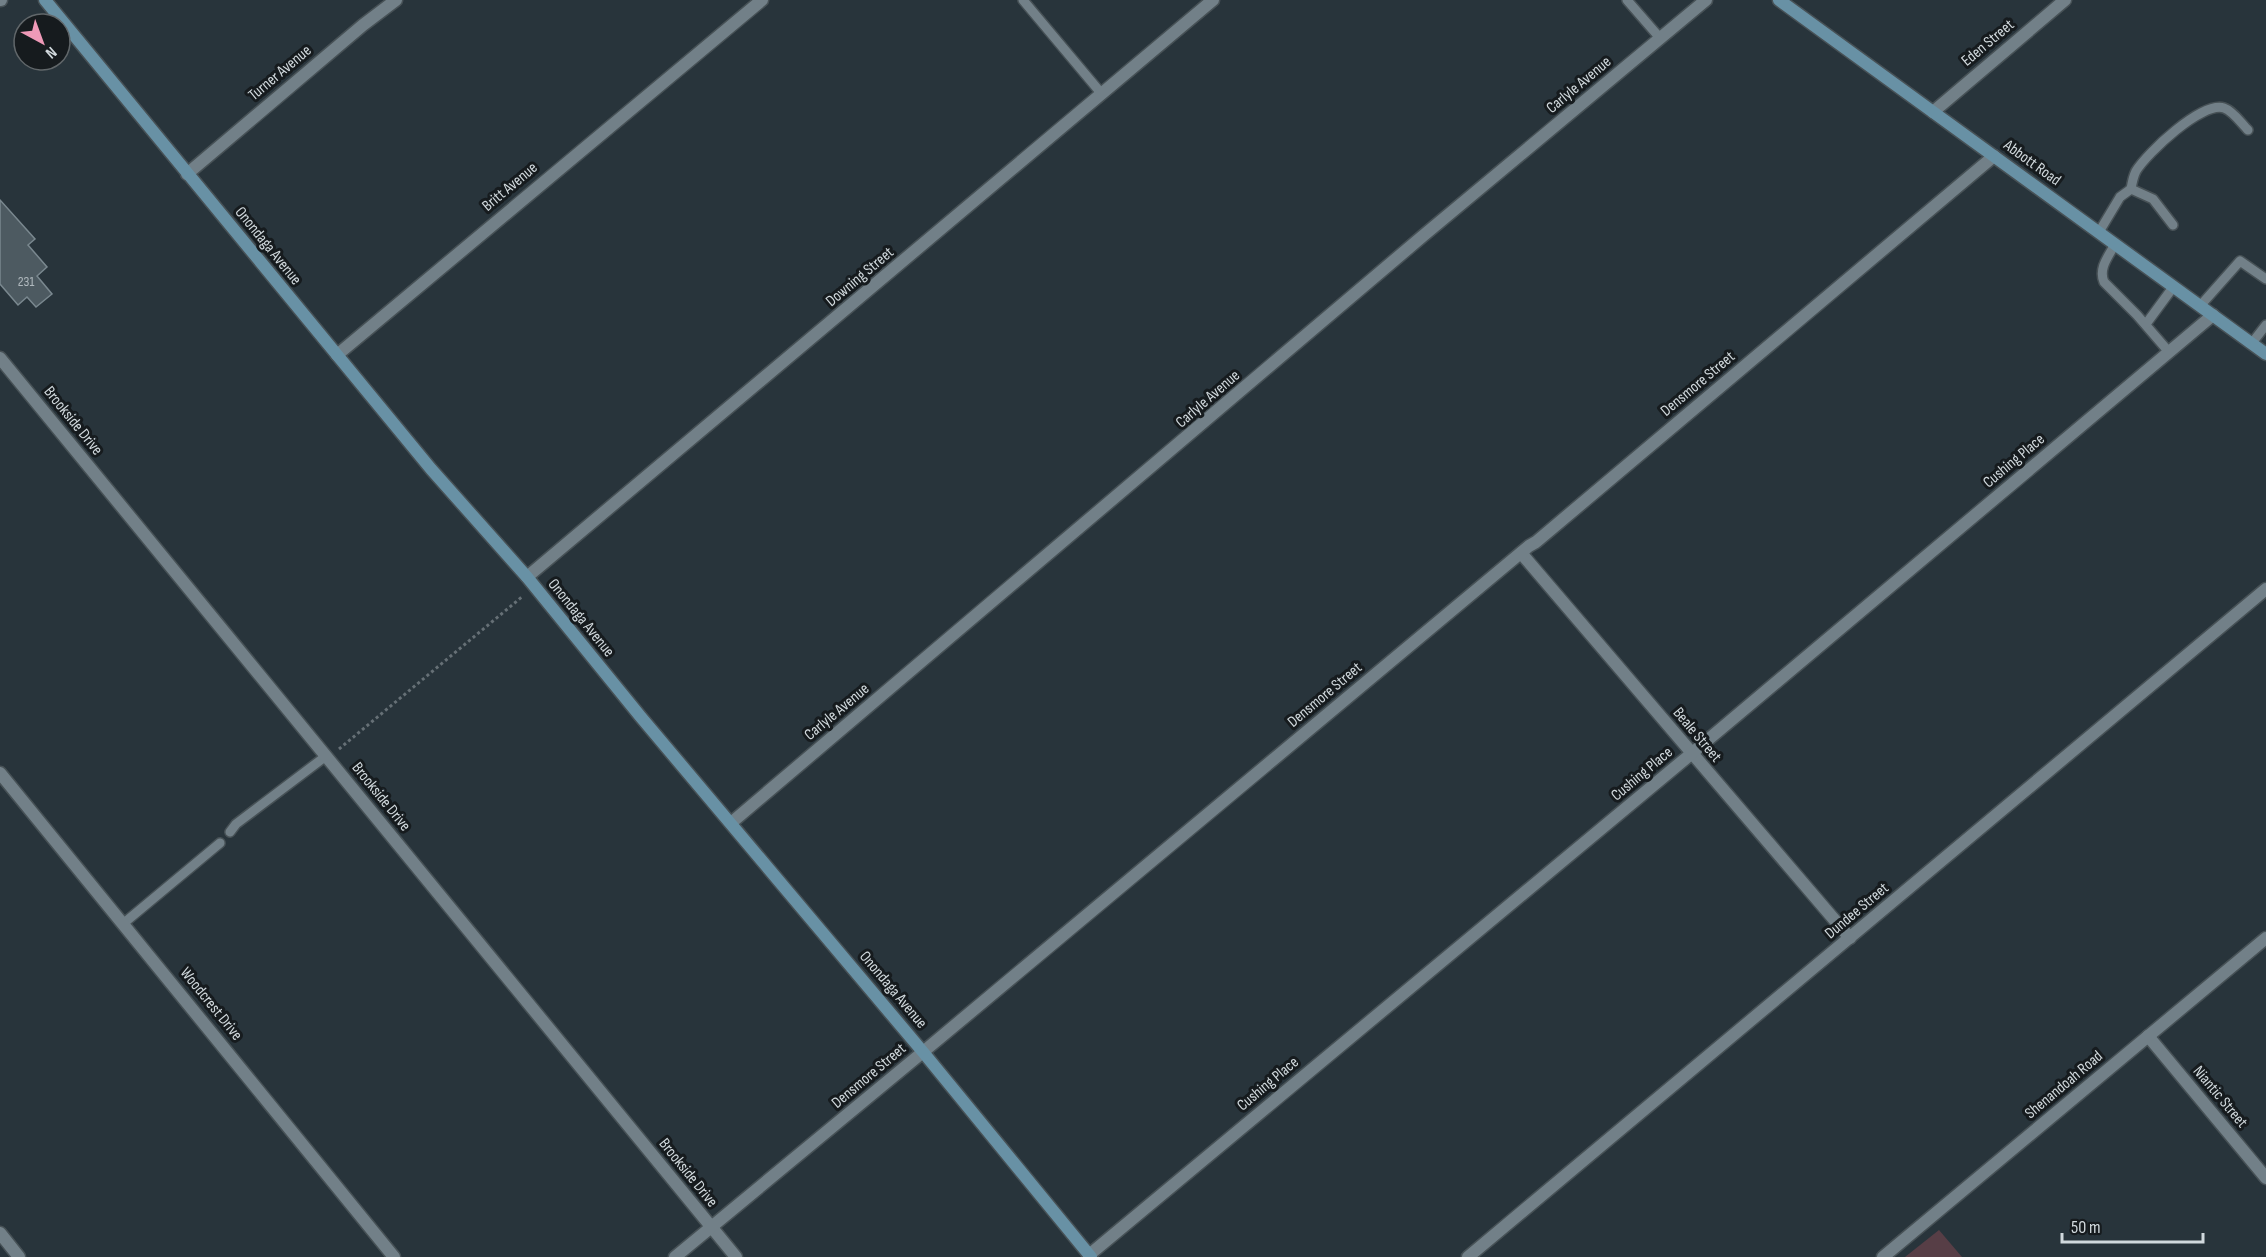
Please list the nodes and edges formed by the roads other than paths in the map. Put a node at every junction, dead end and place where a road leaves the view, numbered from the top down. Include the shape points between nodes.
1 (45, 0) edge
2 (396, 0) edge
3 (762, 0) edge
4 (1023, 0) edge
5 (1627, 0) edge
6 (1706, 0) edge
7 (1779, 0) edge
8 (2065, 0) edge
9 (1209, 1) edge
10 (1660, 38) junction
11 (1101, 93) junction
12 (1933, 112) junction
13 (2247, 130) dead end
14 (1994, 156) junction
15 (187, 174) junction
16 (2131, 189) junction
17 (2173, 225) dead end
18 (2099, 232) junction
19 (2115, 244) junction
20 (2266, 279) edge
21 (2174, 286) junction
22 (2200, 306) junction
23 (2213, 315) junction
24 (2146, 324) junction
25 (2266, 325) edge
26 (2252, 343) junction
27 (2169, 352) junction
28 (2266, 354) edge
29 (336, 355) junction
30 (0, 358) edge
31 (1521, 553) junction
32 (527, 577) junction
33 (2266, 589) edge
34 (1691, 754) junction
35 (326, 756) junction
36 (0, 773) edge
37 (731, 823) junction
38 (230, 832) dead end
39 (220, 843) dead end
40 (124, 923) junction
41 (1850, 938) junction
42 (2266, 938) edge
43 (2148, 1036) junction
44 (923, 1052) junction
45 (2266, 1178) edge
46 (711, 1227) junction
47 (0, 1233) edge
48 (1090, 1256) edge
49 (19, 1257) edge
50 (394, 1257) edge
51 (675, 1257) edge
52 (736, 1257) edge
53 (1468, 1257) edge
54 (1883, 1257) edge

1 - 15 street, Onondaga Avenue
2 - 15 street, Turner Avenue
3 - 29 street, Britt Avenue
4 - 11 lane
5 - 10 lane
6 - 10 street, Carlyle Avenue
7 - 12 street, Abbott Road
8 - 12 street, Eden Street
9 - 11 street, Downing Street
10 - 37 street, Carlyle Avenue
11 - 32 street, Downing Street
12 - 14 street, Abbott Road
13 - 16 lane via 2225,108 2203,112 2148,156 2134,174
14 - 18 street, Abbott Road
14 - 31 street, Densmore Street
15 - 29 street, Onondaga Avenue
16 - 17 lane via 2153,199
16 - 18 lane via 2120,198
18 - 19 street, Abbott Road
19 - 21 street, Abbott Road
19 - 24 lane via 2101,276
20 - 22 lane via 2240,261
21 - 22 street, Abbott Road
21 - 24 lane
22 - 23 street, Abbott Road
23 - 26 street, Abbott Road
23 - 27 street, Cushing Place
24 - 27 lane
25 - 26 lane
26 - 28 street, Abbott Road
27 - 34 street, Cushing Place
29 - 32 street, Onondaga Avenue
30 - 35 street, Brookside Drive
31 - 34 street, Beale Street
31 - 44 street, Densmore Street
32 - 37 street, Onondaga Avenue
33 - 41 street, Dundee Street
34 - 41 street, Beale Street
34 - 48 street, Cushing Place
35 - 38 lane
35 - 46 street, Brookside Drive
36 - 40 street, Woodcrest Drive
37 - 44 street, Onondaga Avenue
39 - 40 lane
40 - 50 street, Woodcrest Drive
41 - 53 street, Dundee Street
42 - 43 street, Shenandoah Road
43 - 45 street, Niantic Street
43 - 54 street, Shenandoah Road
44 - 46 street, Densmore Street
44 - 48 street, Onondaga Avenue
46 - 51 street, Densmore Street
46 - 52 street, Brookside Drive
47 - 49 street

